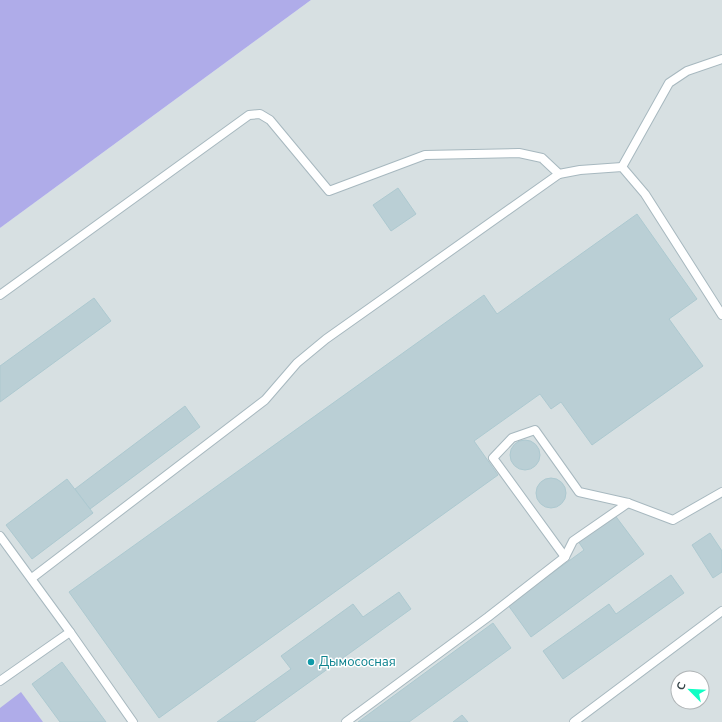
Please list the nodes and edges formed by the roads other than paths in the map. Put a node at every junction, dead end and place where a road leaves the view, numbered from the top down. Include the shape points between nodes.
1 (722, 59) edge
2 (622, 167) junction
3 (559, 174) junction
4 (0, 295) edge
5 (722, 315) edge
6 (722, 492) edge
7 (628, 503) junction
8 (0, 536) edge
9 (565, 557) junction
10 (32, 578) junction
11 (722, 611) edge
12 (70, 632) junction
13 (0, 681) edge
14 (583, 719) edge
15 (133, 722) edge
16 (346, 722) edge
17 (574, 722) edge

1 - 2 lane via 687,71 669,82
2 - 3 lane
2 - 5 lane via 645,194
3 - 4 lane via 542,158 519,153 425,155 329,191 270,120 260,114 249,115
3 - 10 lane via 326,339 297,363 265,400
6 - 7 lane via 673,520
7 - 9 lane via 573,541
7 - 9 lane via 579,492 534,430 512,438 492,458
8 - 10 lane
9 - 16 lane
10 - 12 lane
11 - 14 lane
12 - 13 lane
12 - 15 lane
14 - 17 lane

